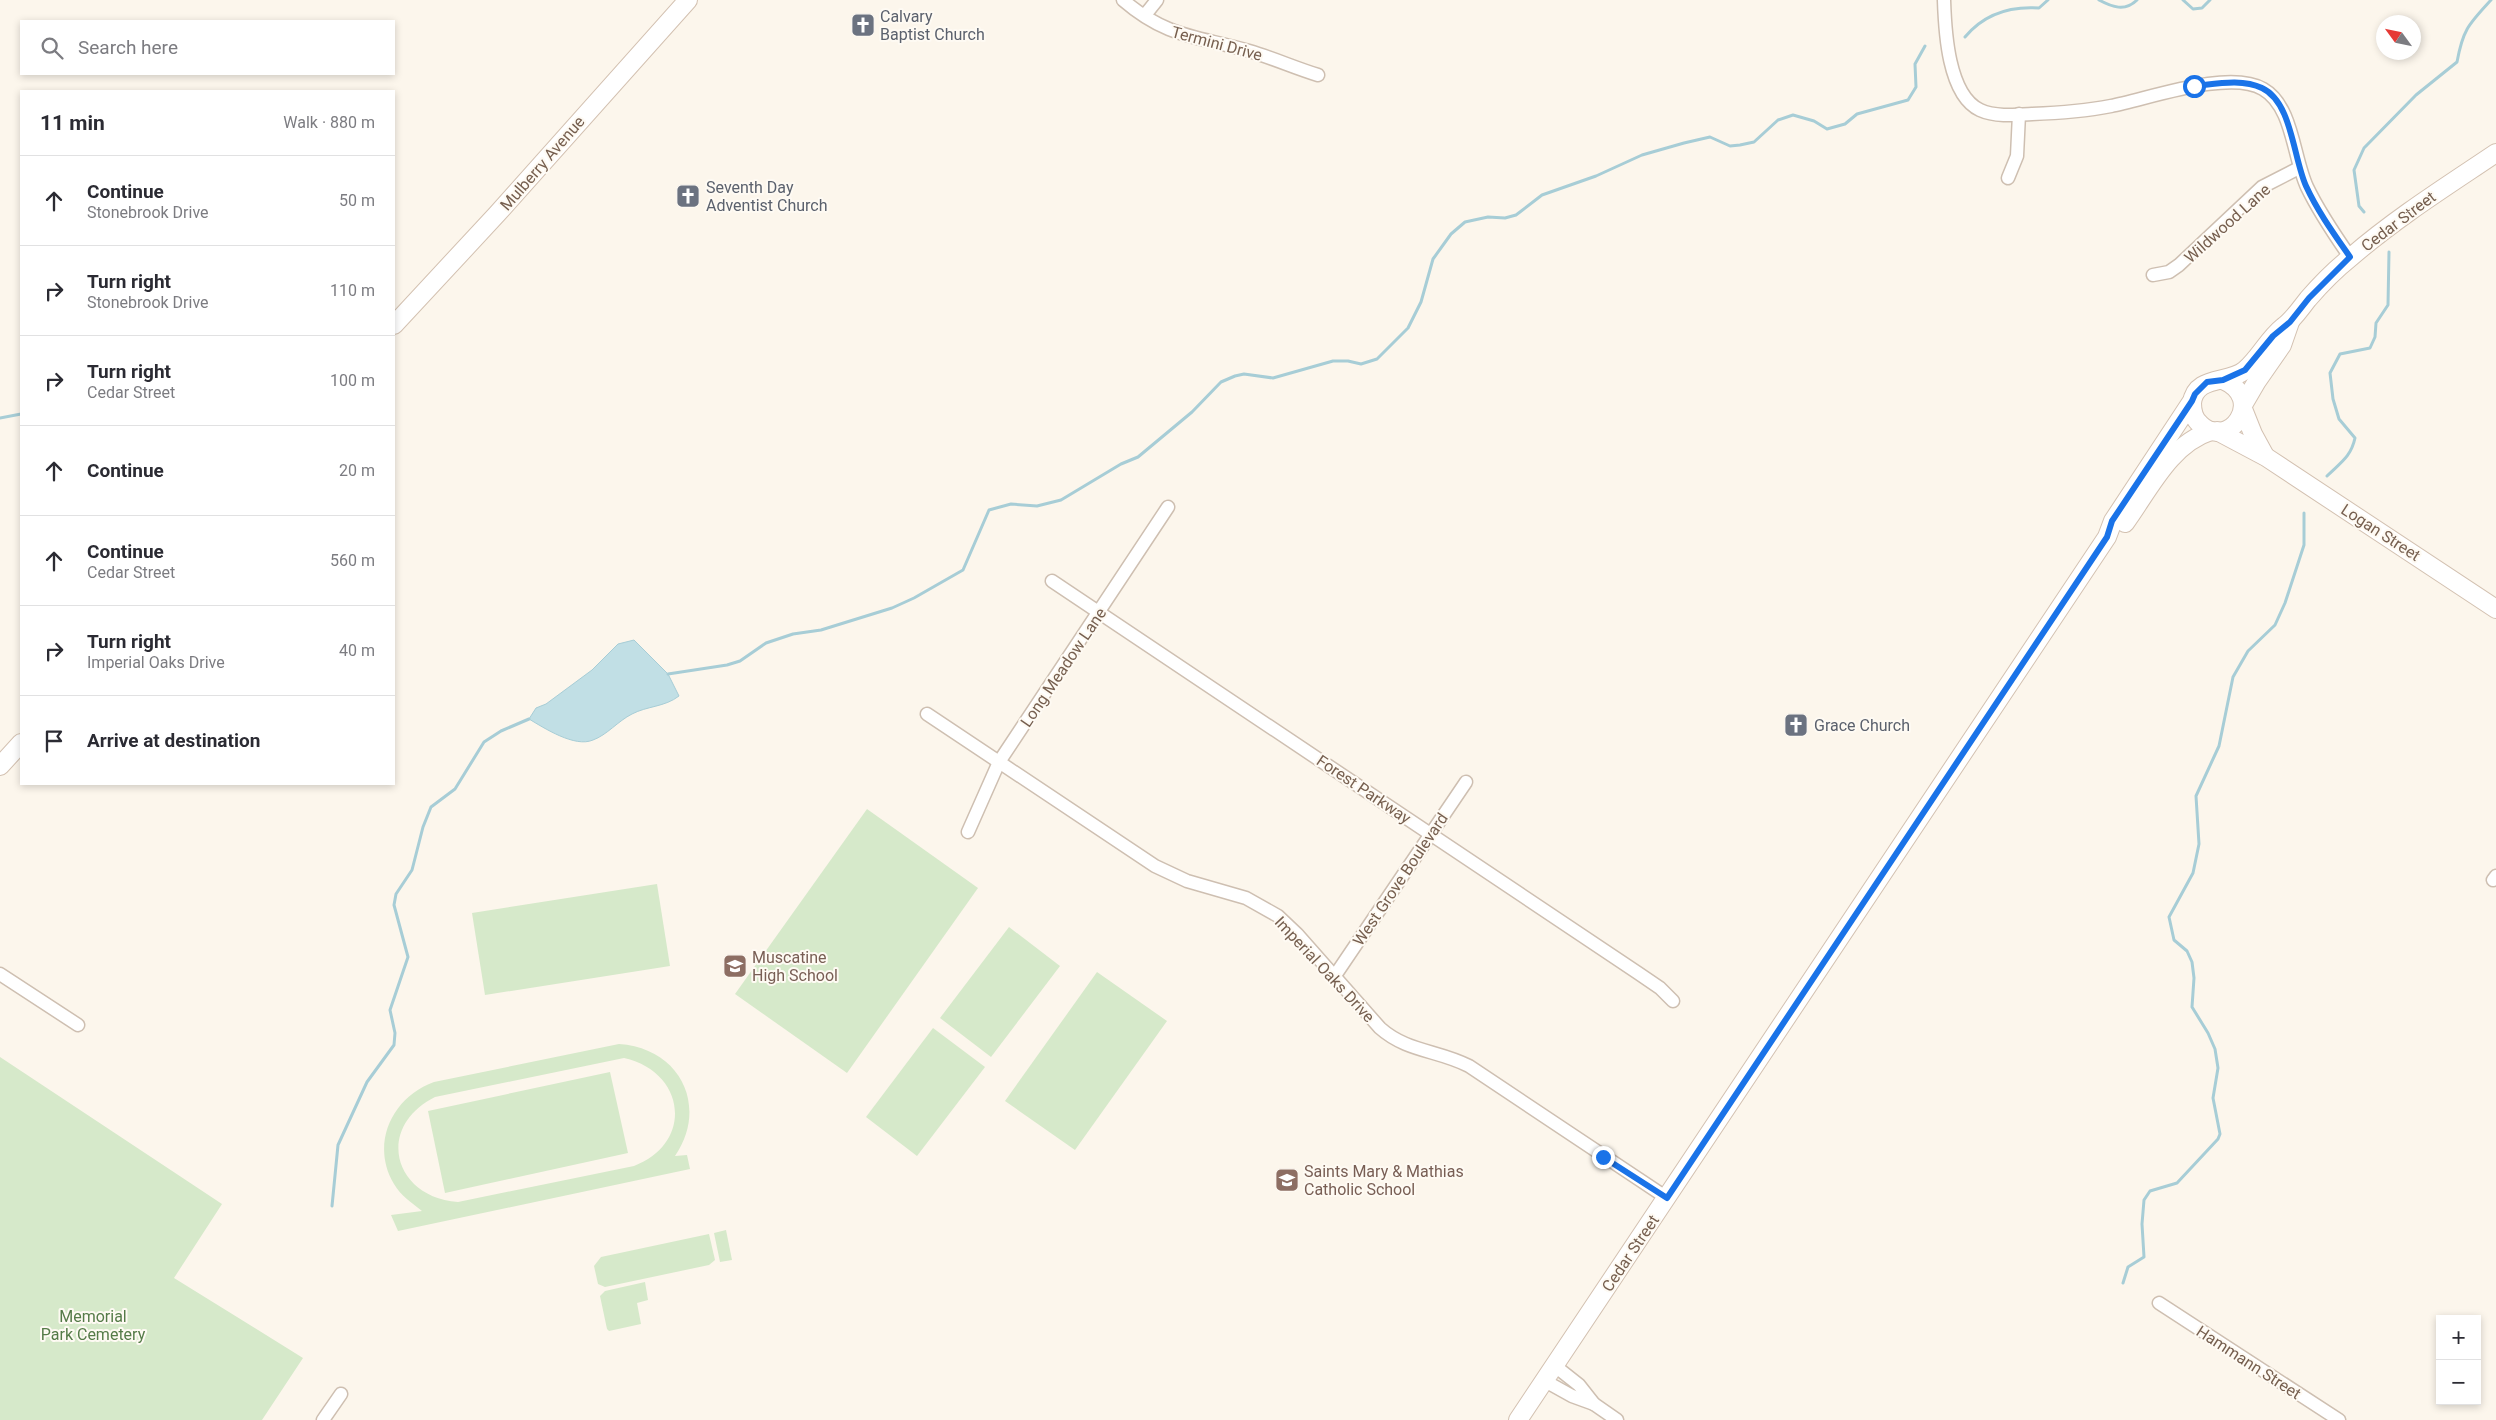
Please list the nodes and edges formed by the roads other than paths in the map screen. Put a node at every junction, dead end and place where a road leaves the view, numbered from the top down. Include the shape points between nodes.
1 (688, 0) edge
2 (1123, 0) edge
3 (1157, 0) edge
4 (1944, 0) edge
5 (1145, 15) junction
6 (1318, 75) dead end
7 (2019, 114) junction
8 (2496, 153) edge
9 (2299, 168) junction
10 (2008, 178) dead end
11 (2350, 257) junction
12 (2154, 275) dead end
13 (2290, 322) junction
14 (395, 324) edge
15 (2223, 380) junction
16 (2192, 401) junction
17 (2243, 407) junction
18 (2214, 431) junction
19 (2266, 456) junction
20 (1168, 507) dead end
21 (2107, 537) junction
22 (1052, 581) dead end
23 (2496, 608) edge
24 (1099, 613) junction
25 (927, 714) dead end
26 (20, 744) edge
27 (999, 762) junction
28 (0, 766) edge
29 (1466, 782) dead end
30 (968, 832) dead end
31 (1431, 834) junction
32 (0, 974) edge
33 (1334, 977) junction
34 (1672, 1001) dead end
35 (78, 1025) dead end
36 (1667, 1198) junction
37 (2159, 1303) dead end
38 (1555, 1366) junction
39 (1545, 1381) junction
40 (340, 1394) dead end
41 (1594, 1404) junction
42 (323, 1420) edge
43 (1518, 1420) edge
44 (1617, 1420) edge
45 (2339, 1420) edge

1 - 14 main road, Mulberry Avenue
2 - 5 street, Termini Drive
3 - 5 street
4 - 7 street via 1945,32 1956,80 1964,98 1981,111
5 - 6 street, Termini Drive via 1176,34 1263,55
7 - 9 street via 2097,109 2194,86 2252,84 2279,102
7 - 10 street via 2017,156
8 - 11 main road, Cedar Street via 2459,180 2428,197
9 - 11 street via 2322,216
9 - 12 street, Wildwood Lane via 2262,186 2179,265 2169,272
11 - 13 main road, Cedar Street
13 - 15 main road, Cedar Street via 2273,336 2245,370
13 - 17 main road, Cedar Street via 2282,345
15 - 16 main road via 2200,387
15 - 17 main road via 2238,389
16 - 18 main road via 2198,423
16 - 21 main road, Cedar Street via 2112,521
17 - 18 main road via 2241,416 2231,428
17 - 19 main road, Logan Street via 2252,434
18 - 19 main road, Logan Street
18 - 21 main road, Cedar Street via 2196,436 2179,449 2122,528
19 - 23 main road, Logan Street
20 - 24 street, Long Meadow Lane
21 - 36 main road, Cedar Street
22 - 24 street, Forest Parkway
24 - 27 street, Long Meadow Lane
24 - 31 street, Forest Parkway
25 - 27 street, Imperial Oaks Drive
26 - 28 main road
27 - 30 street, Long Meadow Lane
27 - 33 street, Imperial Oaks Drive via 1171,875 1265,907 1297,934
29 - 31 street, West Grove Boulevard
31 - 33 street, West Grove Boulevard
31 - 34 street, Forest Parkway via 1660,988
32 - 35 street
33 - 36 street, Imperial Oaks Drive via 1394,1040 1418,1050 1451,1057 1469,1066
36 - 38 main road, Cedar Street
37 - 45 street, Hammann Street
38 - 39 main road, Cedar Street
38 - 41 street via 1579,1385
39 - 41 street
39 - 43 main road, Cedar Street
40 - 42 street
41 - 44 street

